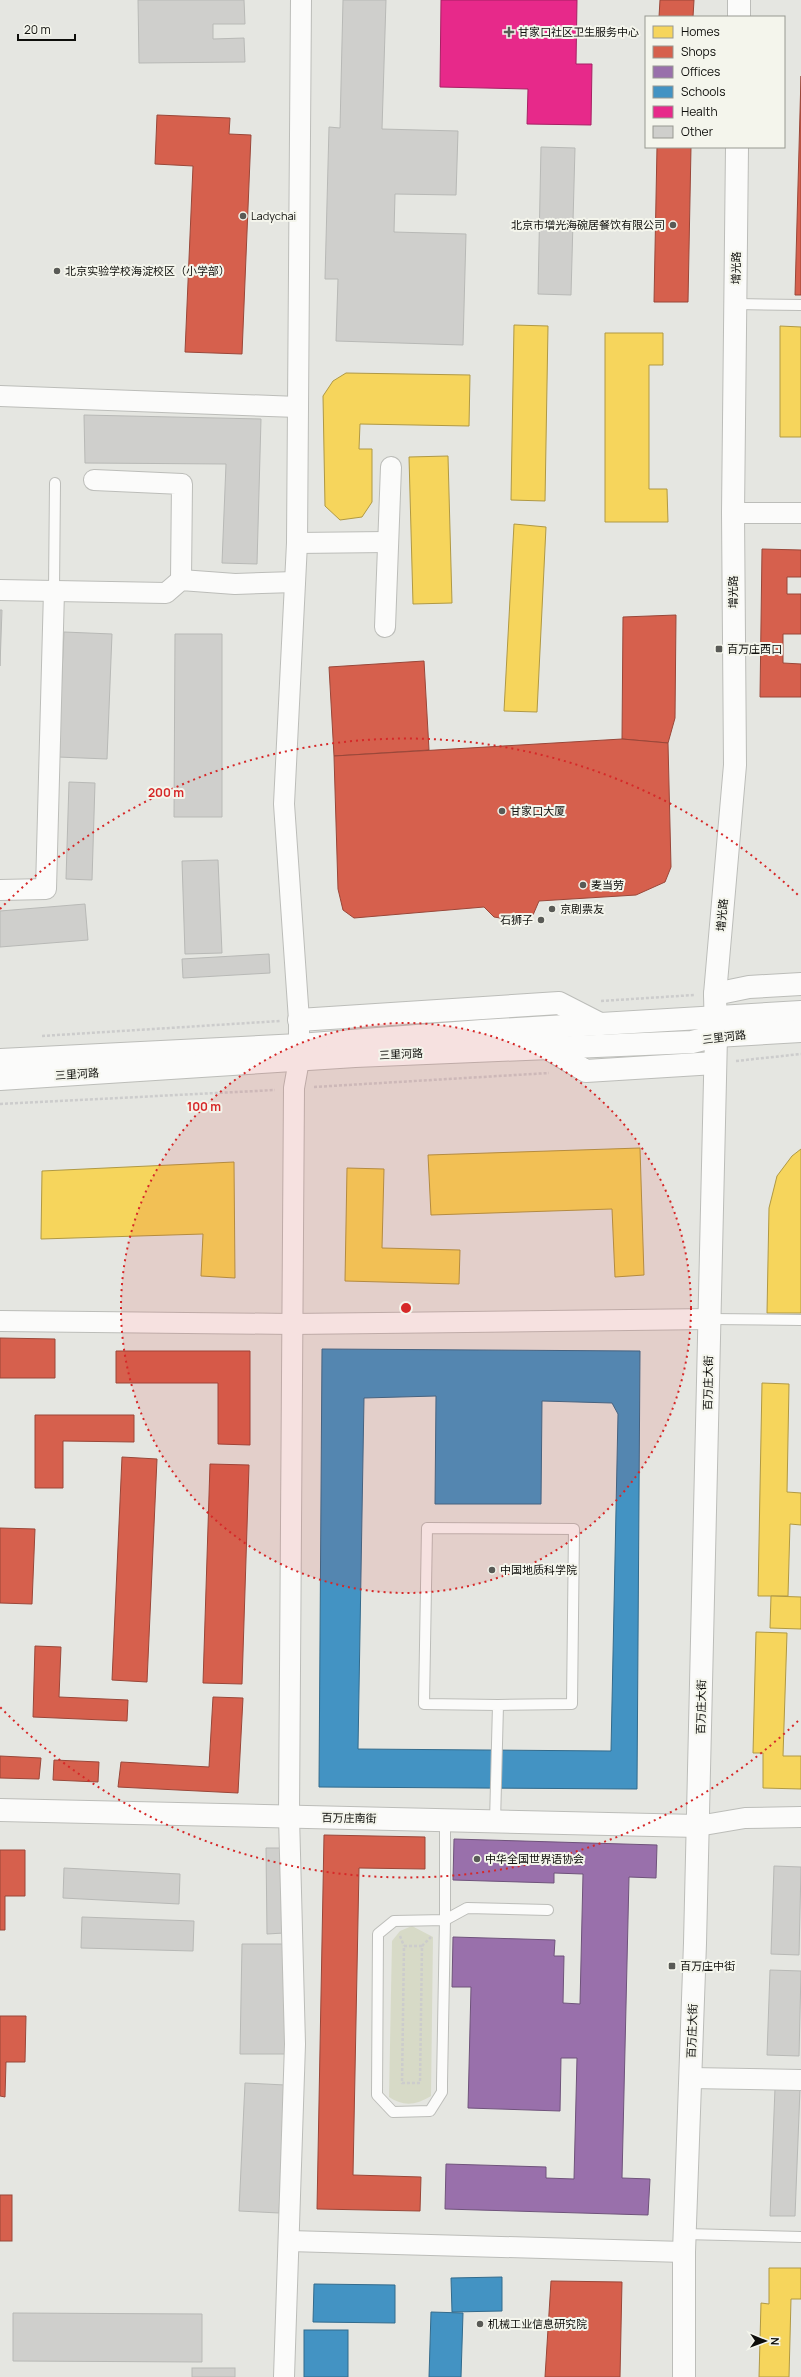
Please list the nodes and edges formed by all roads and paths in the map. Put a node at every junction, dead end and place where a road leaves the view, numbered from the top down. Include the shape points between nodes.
1 (301, 0) edge
2 (739, 0) edge
3 (739, 16) edge
4 (737, 148) edge
5 (736, 304) junction
6 (801, 305) edge
7 (0, 396) edge
8 (298, 407) junction
9 (391, 467) dead end
10 (94, 480) dead end
11 (55, 483) dead end
12 (733, 513) junction
13 (801, 513) edge
14 (387, 542) junction
15 (297, 543) junction
16 (181, 580) junction
17 (295, 582) junction
18 (0, 590) edge
19 (54, 591) junction
20 (384, 627) dead end
21 (0, 890) edge
22 (801, 984) edge
23 (715, 994) junction
24 (598, 1001) dead end
25 (801, 1012) edge
26 (299, 1020) junction
27 (600, 1024) junction
28 (715, 1027) junction
29 (801, 1031) edge
30 (39, 1036) dead end
31 (547, 1048) junction
32 (299, 1053) junction
33 (801, 1054) edge
34 (0, 1060) edge
35 (715, 1063) junction
36 (0, 1079) edge
37 (710, 1319) junction
38 (801, 1320) edge
39 (0, 1321) edge
40 (292, 1324) junction
41 (498, 1705) junction
42 (0, 1810) edge
43 (289, 1816) junction
44 (801, 1817) edge
45 (445, 1820) junction
46 (496, 1822) junction
47 (698, 1826) junction
48 (548, 1910) dead end
49 (445, 1920) junction
50 (422, 1946) joint
51 (690, 2078) junction
52 (801, 2080) edge
53 (801, 2237) edge
54 (289, 2241) junction
55 (685, 2243) junction
56 (284, 2377) edge
57 (684, 2377) edge

1 - 8 street
2 - 3 main road
4 - 5 main road, 增光路
5 - 6 lane
5 - 12 main road, 增光路
7 - 8 street
8 - 15 street
9 - 14 street
10 - 16 street via 182,484
11 - 19 lane
12 - 13 street
12 - 23 main road, 增光路 via 735,765
14 - 15 street
14 - 20 street
15 - 17 street
16 - 17 street via 235,584
16 - 19 street via 166,593
17 - 26 street via 284,804
18 - 19 street
19 - 21 street via 46,889
22 - 23 main road via 749,987
23 - 24 path
23 - 28 main road, 增光路
25 - 28 main road, 三里河路
26 - 27 main road via 559,1003
26 - 30 path
26 - 32 street
27 - 28 main road, 三里河路
27 - 32 main road, 三里河路
28 - 29 main road, 三里河路
28 - 31 main road, 三里河路 via 692,1042
28 - 35 main road, 百万庄大街
31 - 32 main road, 三里河路
31 - 35 main road via 586,1071
32 - 34 main road, 三里河路
32 - 36 main road, 三里河路
32 - 40 street via 294,1088
33 - 35 path
35 - 37 main road, 百万庄大街
37 - 38 lane
37 - 40 street
37 - 47 main road, 百万庄大街
39 - 40 street
40 - 43 street
41 - 41 lane via 424,1704 427,1528 574,1529 572,1704
41 - 46 lane
42 - 43 main road, 百万庄南街
43 - 45 main road, 百万庄南街
43 - 54 street via 295,2044
44 - 47 street via 745,1818
45 - 46 main road, 百万庄南街
45 - 49 lane
46 - 47 main road, 百万庄南街
47 - 51 main road, 百万庄大街
48 - 49 lane via 467,1908
49 - 49 lane via 442,2092 430,2111 393,2112 377,2095 378,1934 394,1921
50 - 50 path via 420,2083 402,2083 404,1946
51 - 52 street
51 - 55 main road, 百万庄大街
53 - 55 lane
54 - 55 street
54 - 56 street
55 - 57 main road, 百万庄大街

